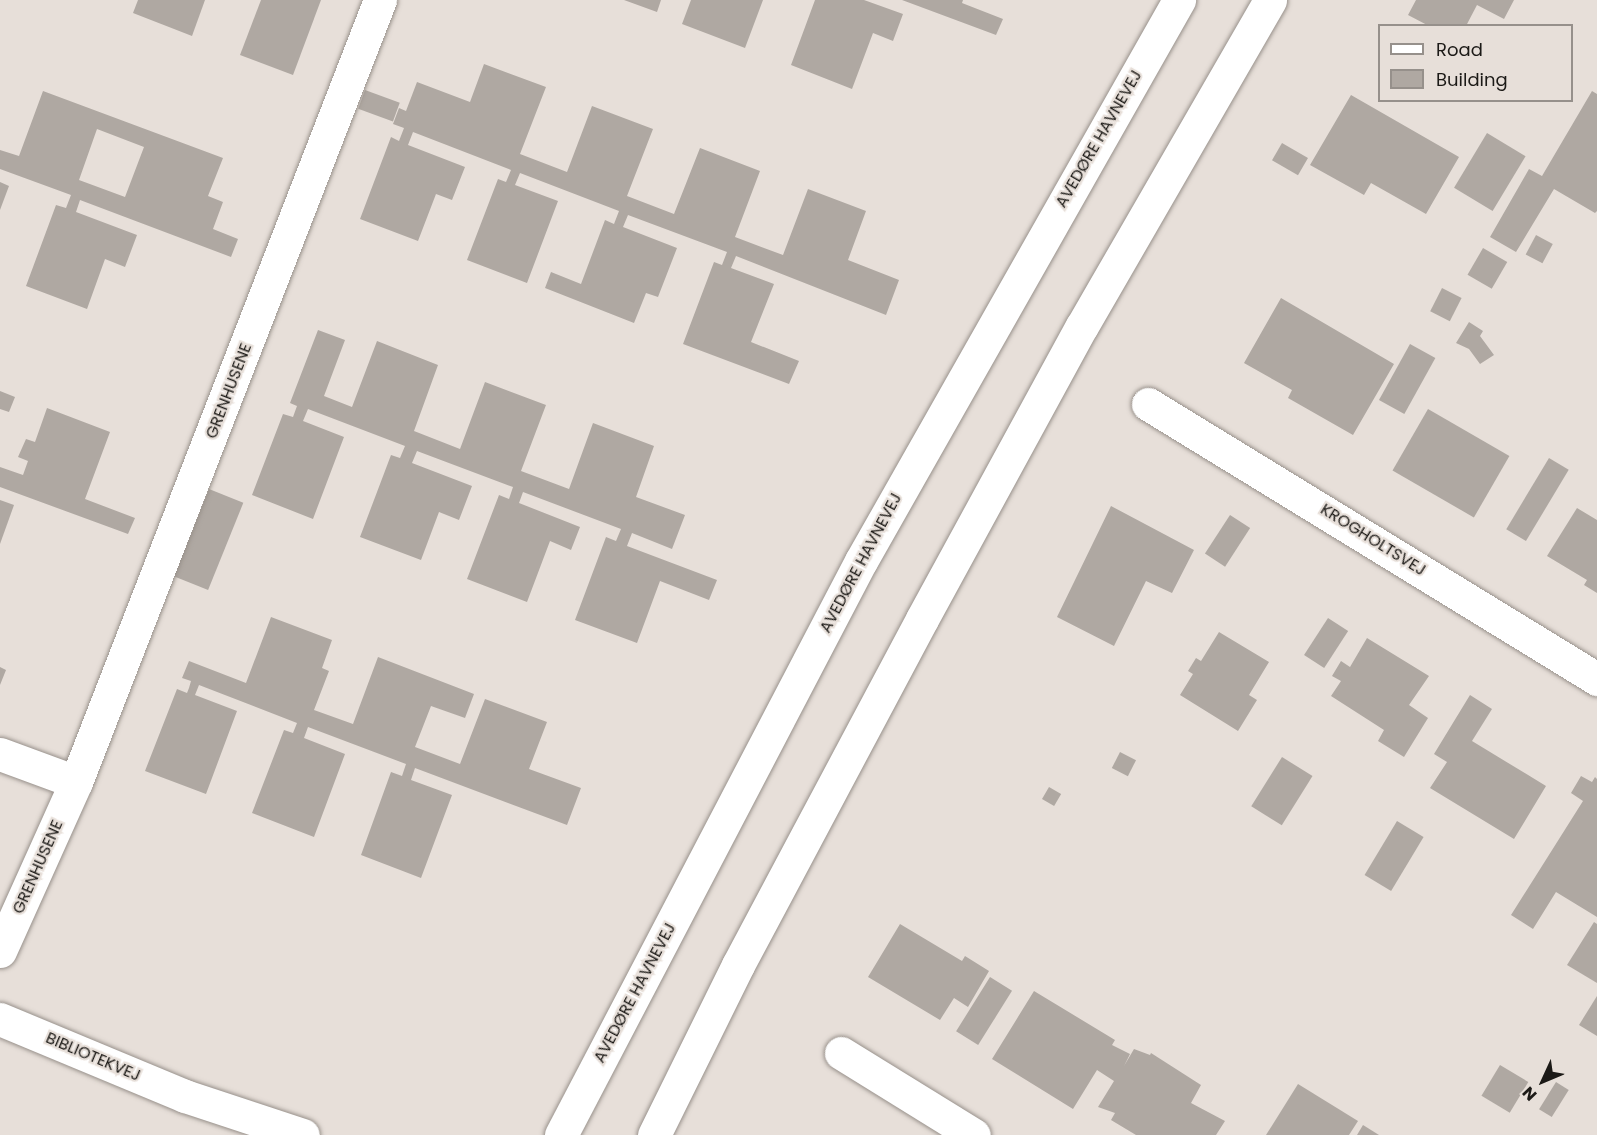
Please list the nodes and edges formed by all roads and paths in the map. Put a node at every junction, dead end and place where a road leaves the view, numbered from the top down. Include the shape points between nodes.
1 (380, 0) edge
2 (1179, 0) edge
3 (1270, 0) edge
4 (1148, 404) dead end
5 (1597, 679) edge
6 (0, 754) edge
7 (76, 783) junction
8 (0, 951) edge
9 (0, 1019) edge
10 (841, 1053) dead end
11 (185, 1096) junction
12 (253, 1135) edge
13 (303, 1135) edge
14 (561, 1135) edge
15 (654, 1135) edge
16 (974, 1135) edge

1 - 7 street, GRENHUSENE
2 - 14 street, AVEDØRE HAVNEVEJ via 861,561
3 - 15 street via 1082,326 922,618 738,965
4 - 5 street, KROGHOLTSVEJ
6 - 7 street
7 - 8 street, GRENHUSENE
9 - 11 street, BIBLIOTEKVEJ
10 - 16 street
11 - 12 street, BIBLIOTEKVEJ
11 - 13 street, BIBLIOTEKVEJ

